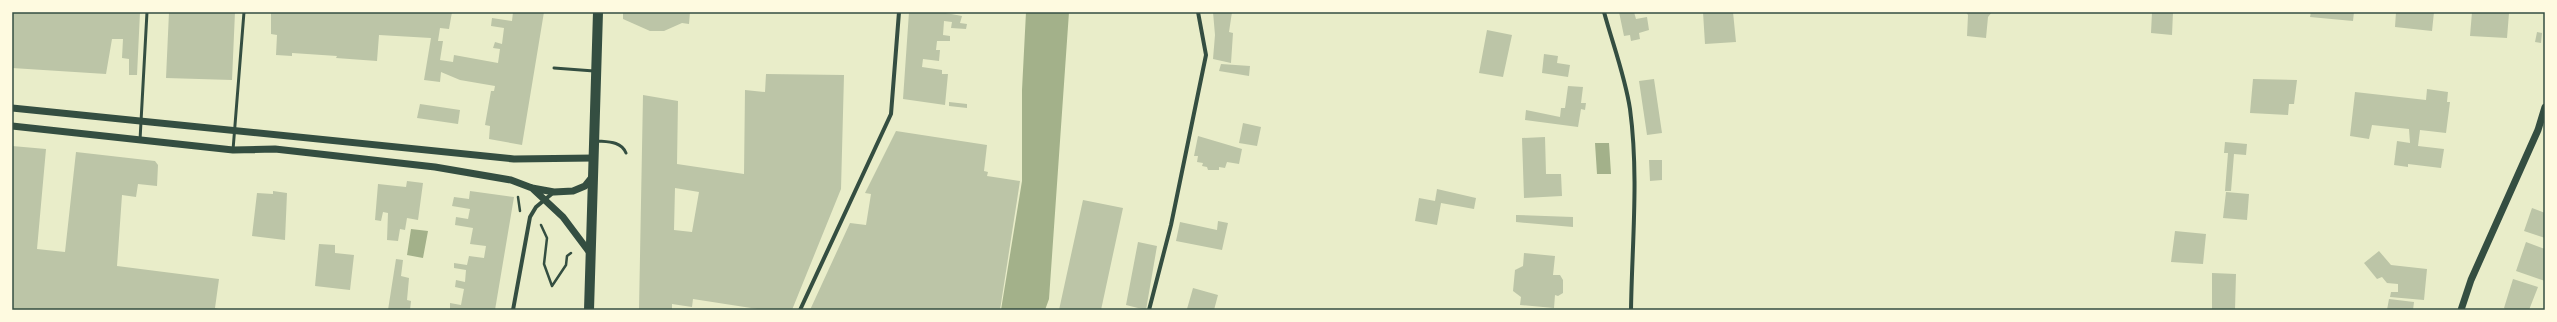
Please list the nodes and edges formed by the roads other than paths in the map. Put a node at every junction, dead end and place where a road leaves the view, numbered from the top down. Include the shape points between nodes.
1 (147, 12) edge
2 (244, 12) edge
3 (598, 12) edge
4 (899, 12) edge
5 (1198, 12) edge
6 (1604, 12) edge
7 (554, 68) dead end
8 (597, 71) junction
9 (2545, 107) edge
10 (12, 108) edge
11 (141, 121) junction
12 (12, 126) edge
13 (235, 130) junction
14 (140, 140) junction
15 (594, 141) junction
16 (233, 150) junction
17 (626, 154) dead end
18 (594, 158) junction
19 (593, 176) junction
20 (532, 188) junction
21 (554, 192) junction
22 (545, 199) junction
23 (590, 253) junction
24 (513, 310) edge
25 (589, 310) edge
26 (800, 310) edge
27 (1149, 310) edge
28 (1631, 310) edge
29 (2461, 310) edge

1 - 11 lane
2 - 13 lane
3 - 8 main road
4 - 26 street via 891,114
5 - 27 street via 1206,55 1172,225
6 - 28 street via 1624,76 1633,142
7 - 8 lane
8 - 15 main road
9 - 29 street via 2538,130
10 - 11 street
11 - 13 street
11 - 14 lane
12 - 14 street
13 - 16 lane
13 - 18 street via 514,159
14 - 16 street
15 - 17 lane via 616,143
15 - 18 main road
16 - 20 street via 275,149 435,167 511,180
18 - 19 main road
19 - 21 street via 584,186 573,191
19 - 23 main road
20 - 21 street
20 - 22 street
21 - 22 street
22 - 23 street via 563,217
22 - 24 street via 530,217
23 - 25 main road

